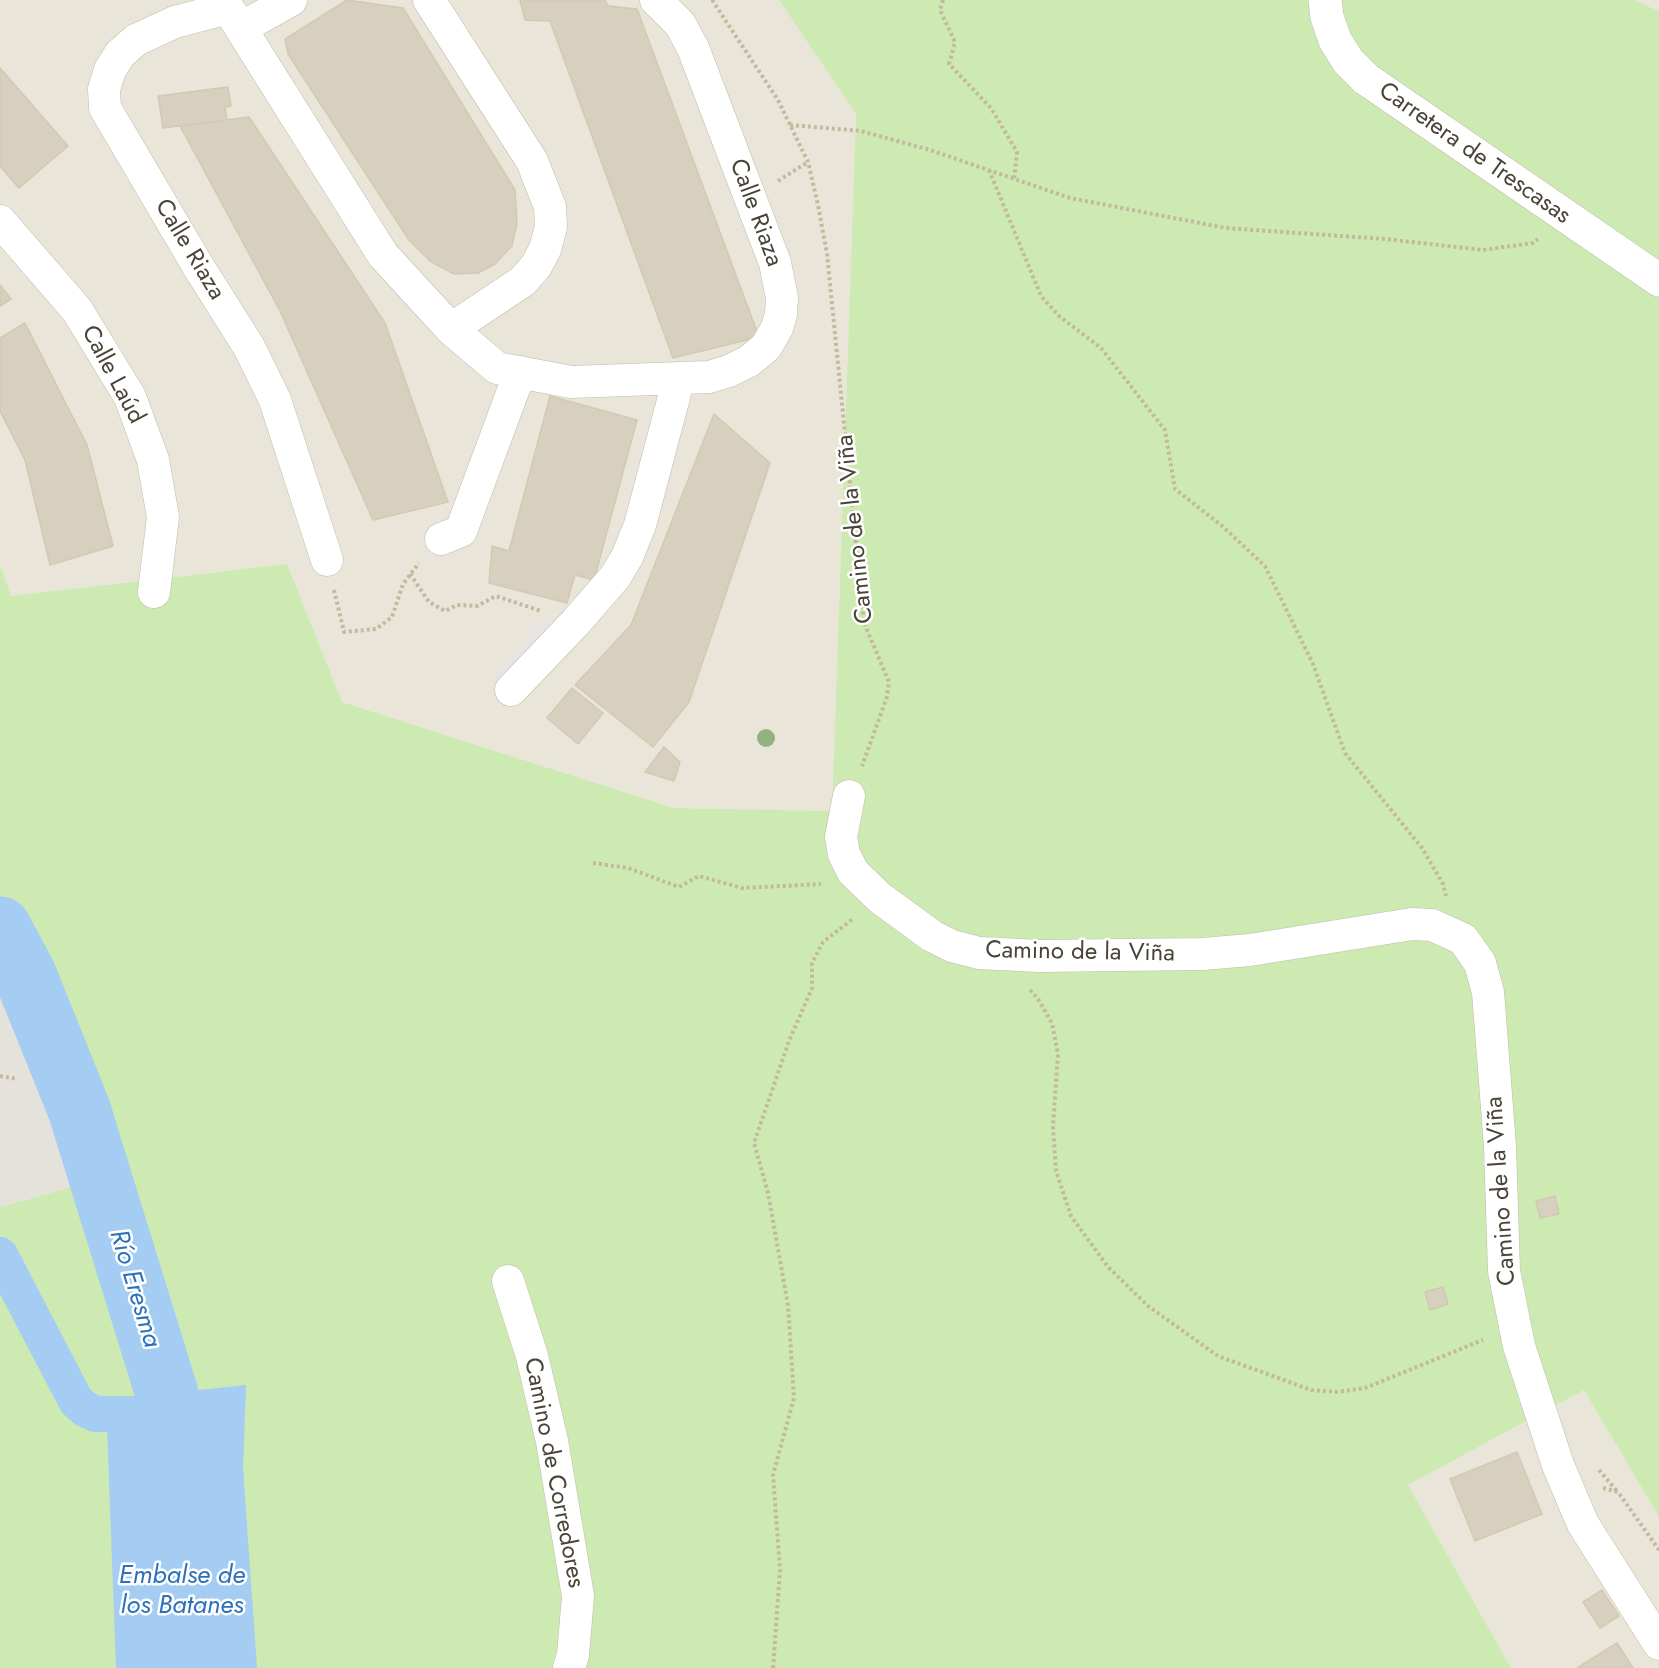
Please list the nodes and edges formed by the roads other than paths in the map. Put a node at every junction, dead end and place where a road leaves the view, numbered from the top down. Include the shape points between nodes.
1 (291, 0) edge
2 (429, 0) edge
3 (656, 0) edge
4 (1325, 0) edge
5 (231, 12) edge
6 (0, 221) edge
7 (1659, 279) edge
8 (451, 329) junction
9 (520, 372) junction
10 (679, 378) junction
11 (441, 539) road end
12 (330, 572) road end
13 (154, 592) dead end
14 (511, 690) dead end
15 (849, 796) road end
16 (508, 1281) dead end
17 (1659, 1644) edge
18 (569, 1668) edge

1 - 5 street, Calle Riaza
2 - 8 street via 531,161 550,207 551,227 536,266 523,280
3 - 10 street, Calle Riaza via 680,24 693,48 775,263 782,298 777,328 766,347 749,361 710,377
4 - 7 street, Carretera de Trescasas via 1335,40 1366,79
5 - 8 street, Calle Riaza via 383,255
5 - 12 street, Calle Riaza via 176,22 136,40 110,70 104,89 105,108 249,347 275,400
6 - 13 street, Calle Laúd via 77,310 130,397 153,460 163,517
8 - 9 street, Calle Riaza via 497,368
9 - 10 street, Calle Riaza via 571,382
9 - 11 street via 461,531
10 - 14 street via 640,525 627,557 575,623
15 - 17 street, Camino de la Viña via 841,837 853,872 933,936 952,946 995,955 1203,954 1412,924 1452,932 1473,950 1488,992 1500,1146 1504,1271 1515,1328 1537,1404 1583,1524
16 - 18 street, Camino de Corredores via 532,1356 552,1441 578,1596

